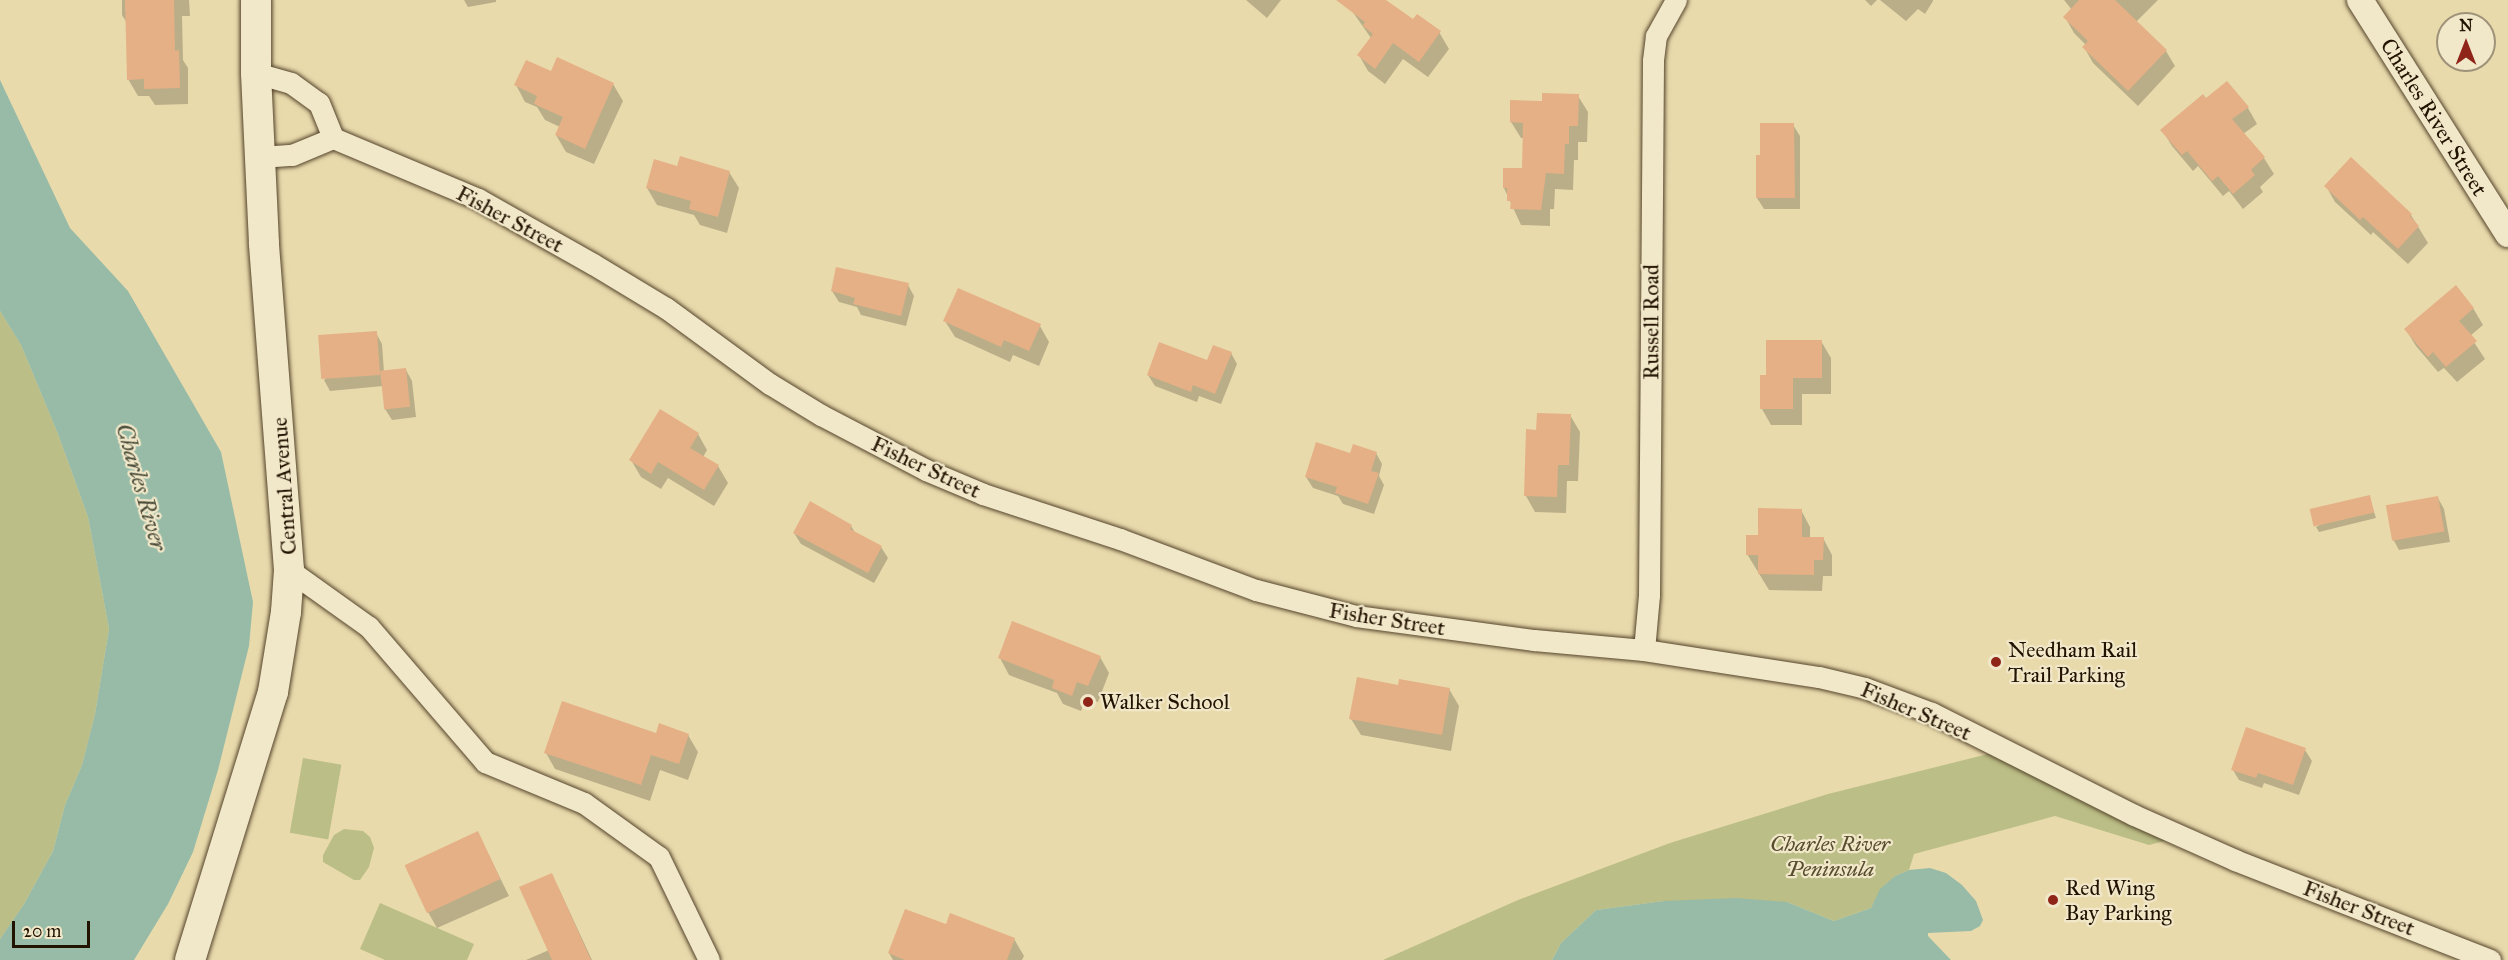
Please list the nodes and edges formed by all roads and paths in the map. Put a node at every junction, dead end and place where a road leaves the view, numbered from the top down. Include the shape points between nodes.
1 (256, 0) edge
2 (1676, 0) edge
3 (2360, 0) edge
4 (256, 73) junction
5 (333, 138) junction
6 (261, 157) junction
7 (2508, 234) edge
8 (289, 570) junction
9 (1644, 650) junction
10 (190, 960) edge
11 (709, 960) edge
12 (2490, 960) edge

1 - 4 main road, Central Avenue
2 - 9 street, Russell Road via 1656,36 1653,60 1649,595
3 - 7 street, Charles River Street
4 - 5 street via 291,83 319,103
4 - 6 main road, Central Avenue
5 - 6 street via 292,156
5 - 9 street, Fisher Street via 478,199 657,303 813,410 954,484 1120,539 1256,590 1320,608 1393,622
6 - 8 main road, Central Avenue
8 - 10 main road, Central Avenue via 273,692
8 - 11 street via 369,627 485,762 584,803 659,856
9 - 12 street, Fisher Street via 1819,677 1899,699 2134,816

